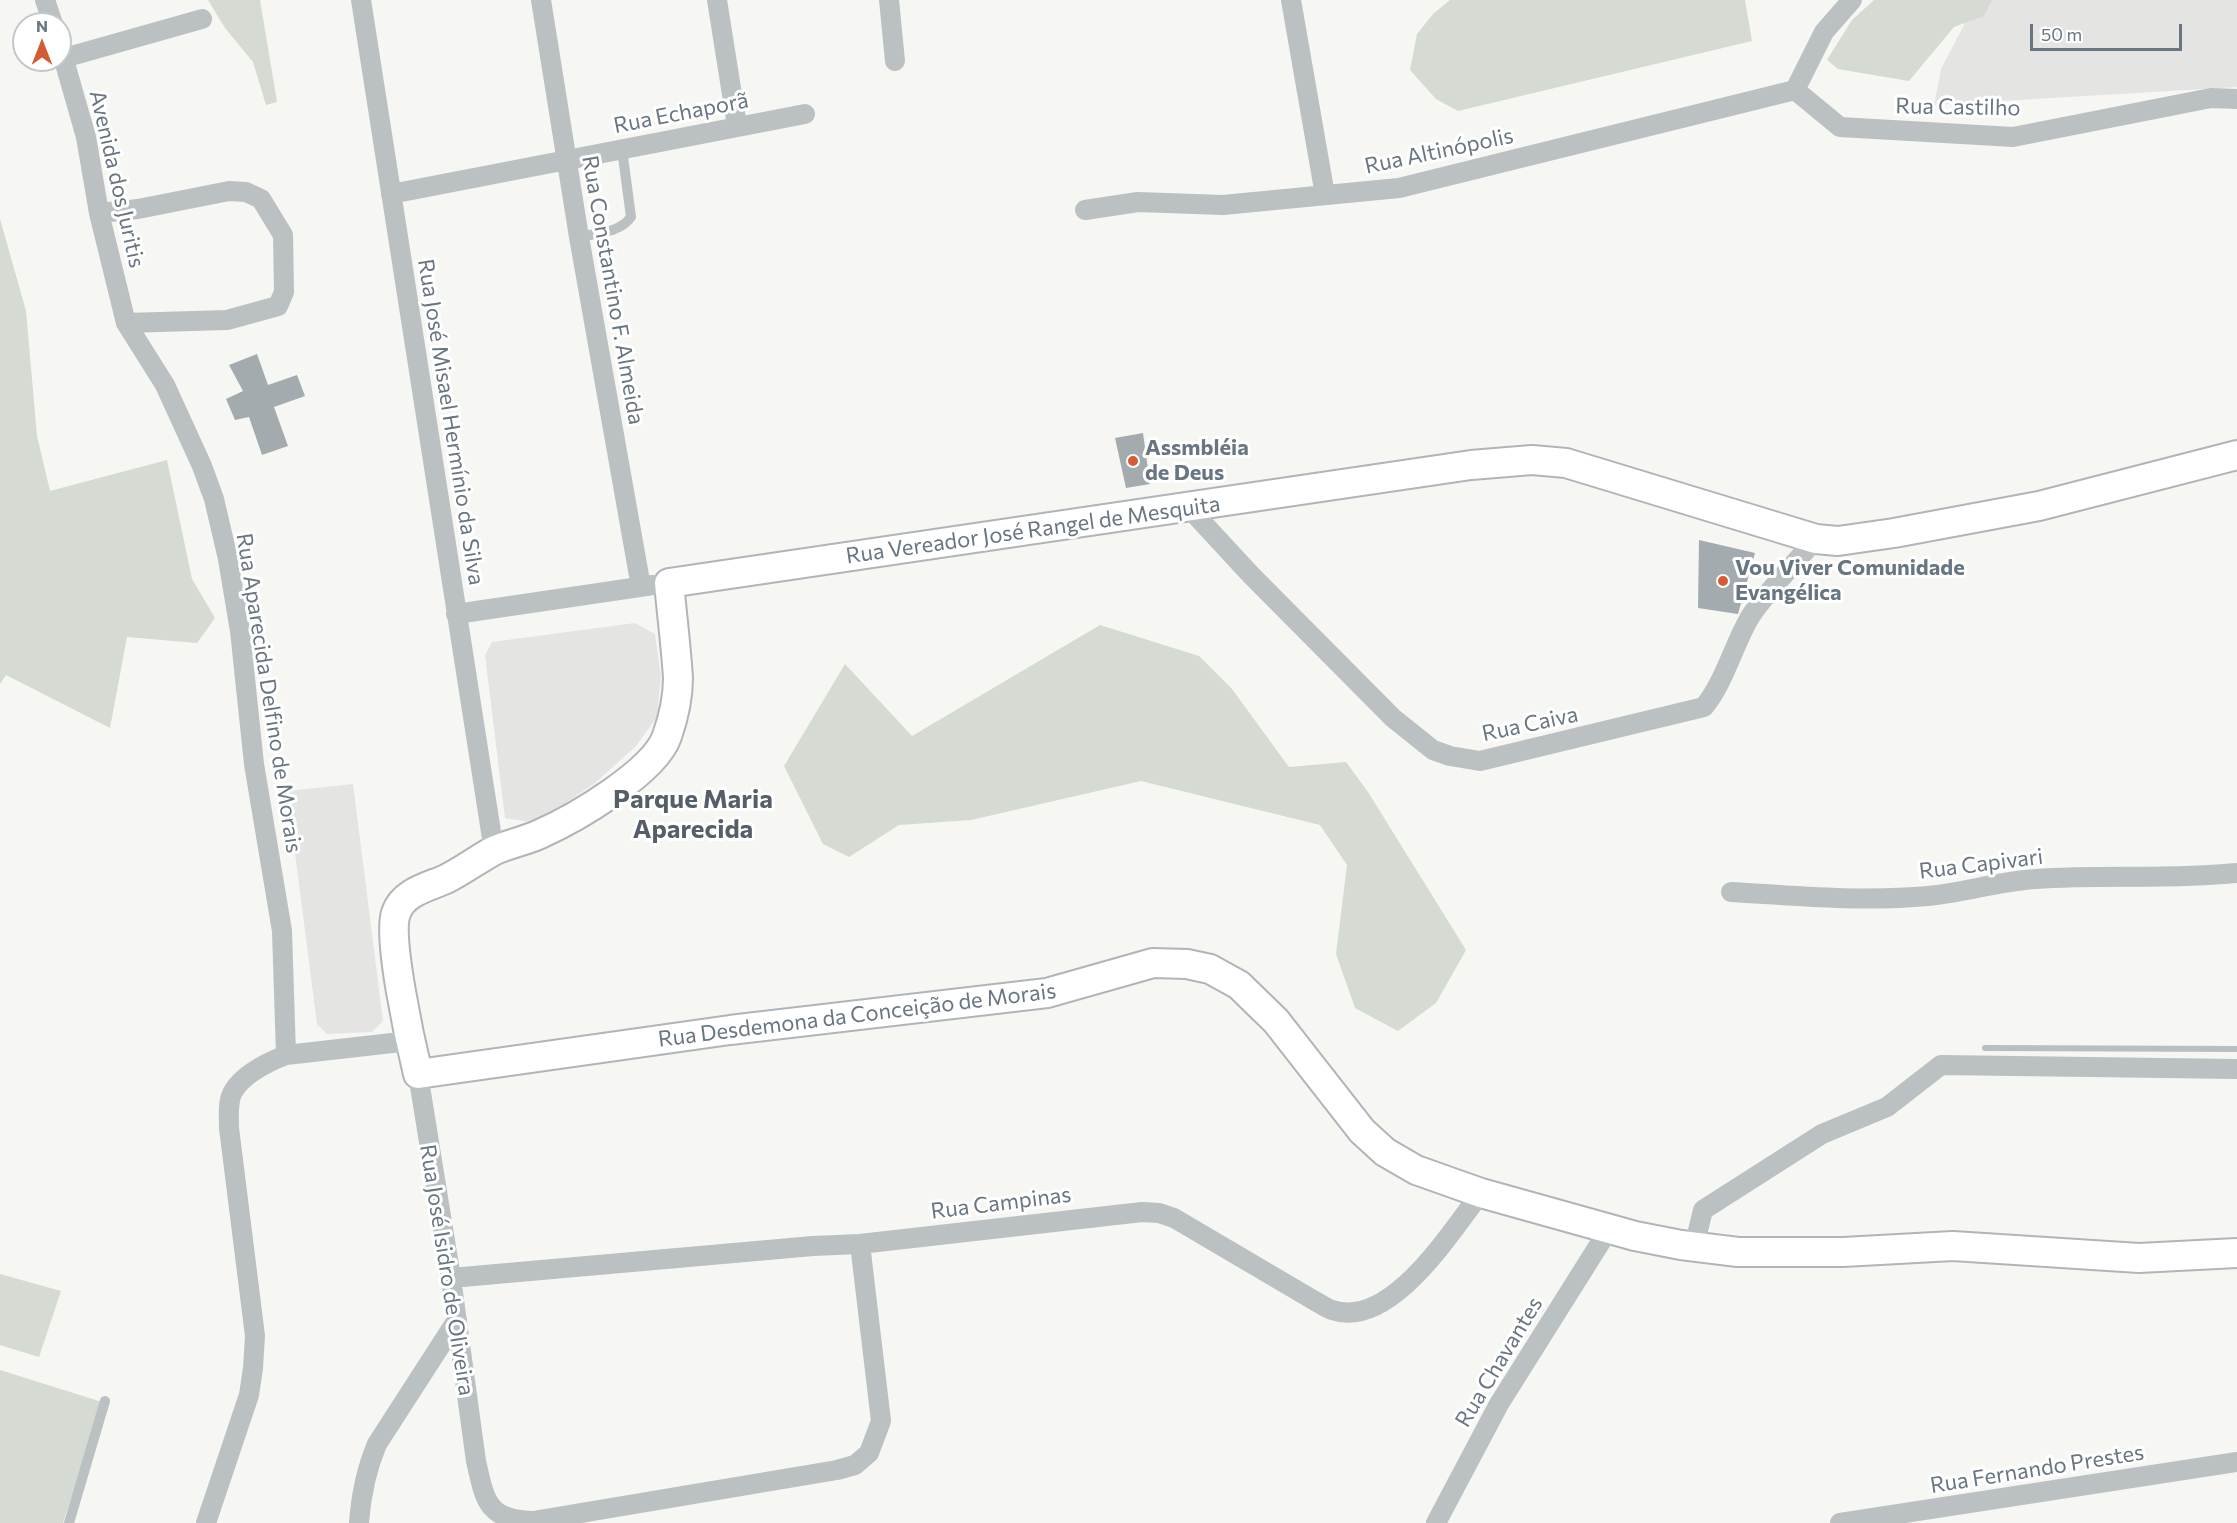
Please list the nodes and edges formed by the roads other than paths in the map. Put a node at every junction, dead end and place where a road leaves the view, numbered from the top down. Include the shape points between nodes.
1 (361, 0) edge
2 (541, 0) edge
3 (717, 0) edge
4 (889, 0) edge
5 (1291, 0) edge
6 (1852, 0) edge
7 (202, 19) dead end
8 (72, 50) edge
9 (895, 61) dead end
10 (68, 72) edge
11 (1795, 90) junction
12 (2237, 99) edge
13 (805, 114) dead end
14 (737, 126) junction
15 (622, 149) junction
16 (566, 161) junction
17 (391, 195) junction
18 (1325, 195) junction
19 (1085, 210) dead end
20 (99, 213) junction
21 (579, 237) junction
22 (126, 323) junction
23 (2237, 455) edge
24 (1188, 508) junction
25 (1816, 539) junction
26 (669, 583) junction
27 (641, 587) junction
28 (456, 614) junction
29 (494, 851) junction
30 (2237, 873) edge
31 (1731, 892) dead end
32 (410, 1041) junction
33 (286, 1054) junction
34 (2237, 1069) edge
35 (418, 1074) junction
36 (1481, 1193) junction
37 (1609, 1229) junction
38 (860, 1244) junction
39 (1694, 1247) junction
40 (2237, 1253) edge
41 (451, 1278) junction
42 (457, 1320) junction
43 (105, 1401) dead end
44 (2237, 1462) edge
45 (69, 1523) edge
46 (206, 1523) edge
47 (359, 1523) edge
48 (1436, 1523) edge
49 (1843, 1523) edge

1 - 17 street, Rua José Misael Hermínio da Silva
2 - 16 street, Rua Constantino F. Almeida
3 - 14 street
4 - 9 street
5 - 18 street
6 - 11 street via 1824,32
7 - 8 street
10 - 20 street, Avenida dos Juritis via 86,137
11 - 12 street, Rua Castilho via 1840,127 2013,136 2211,98
11 - 18 street, Rua Altinópolis via 1399,188
13 - 14 street, Rua Echaporã
14 - 15 street, Rua Echaporã
15 - 16 street, Rua Echaporã
15 - 21 lane via 631,217 627,224 615,229
16 - 17 street, Rua Echaporã
16 - 21 street, Rua Constantino F. Almeida
17 - 28 street, Rua José Misael Hermínio da Silva
18 - 19 street, Rua Altinópolis via 1224,205 1138,202
20 - 22 street, Avenida dos Juritis
20 - 22 street via 229,191 246,192 261,199 283,235 284,292 278,306 226,320
21 - 27 street, Rua Constantino F. Almeida
22 - 33 street, Rua Aparecida Delfino de Morais via 165,385 202,466 228,559 254,764 282,931
23 - 25 street, Rua Vereador José Rangel de Mesquita via 2039,506 1850,540
24 - 25 street, Rua Vereador José Rangel de Mesquita via 1471,465 1533,460 1566,463
24 - 25 street, Rua Caiva via 1393,718 1432,750 1480,761 1704,707 1716,692 1751,616
24 - 26 street, Rua Vereador José Rangel de Mesquita
26 - 27 street, Rua Vereador José Rangel de Mesquita
26 - 29 street, Rua José Isidro de Oliveira via 678,680 666,739 646,765 606,797 541,834
27 - 28 street, Rua Vereador José Rangel de Mesquita
28 - 29 street, Rua José Misael Hermínio da Silva
29 - 32 street, Rua José Isidro de Oliveira via 399,903 394,916 395,949
30 - 31 street, Rua Capivari via 2196,878 2037,879 1884,900
32 - 33 street
32 - 35 street, Rua José Isidro de Oliveira
33 - 46 street via 233,1091 228,1109 255,1336 254,1368 249,1395
34 - 39 street via 1941,1065 1887,1107 1822,1134 1703,1210
35 - 36 street, Rua Desdemona da Conceição de Morais via 730,1030 1047,993 1153,963 1187,964 1210,969 1239,985 1276,1021 1362,1131 1385,1152 1416,1170
35 - 41 street, Rua José Isidro de Oliveira
36 - 37 street, Rua Desdemona da Conceição de Morais
36 - 38 street, Rua Campinas via 1420,1272 1398,1292 1366,1310 1350,1312 1333,1310 1315,1301 1194,1228 1160,1213 1126,1212
37 - 39 street, Rua Desdemona da Conceição de Morais
37 - 48 street, Rua Chavantes via 1499,1404
38 - 41 street, Rua Campinas
38 - 42 street, Rua José Isidro de Oliveira via 881,1420 869,1453 855,1465 837,1470 533,1521 501,1516 490,1507 479,1472
39 - 40 street, Rua Desdemona da Conceição de Morais via 1738,1252 1843,1252 1953,1246 2139,1258
41 - 42 street, Rua José Isidro de Oliveira
42 - 47 street via 377,1444 368,1464
43 - 45 lane
44 - 49 street, Rua Fernando Prestes

